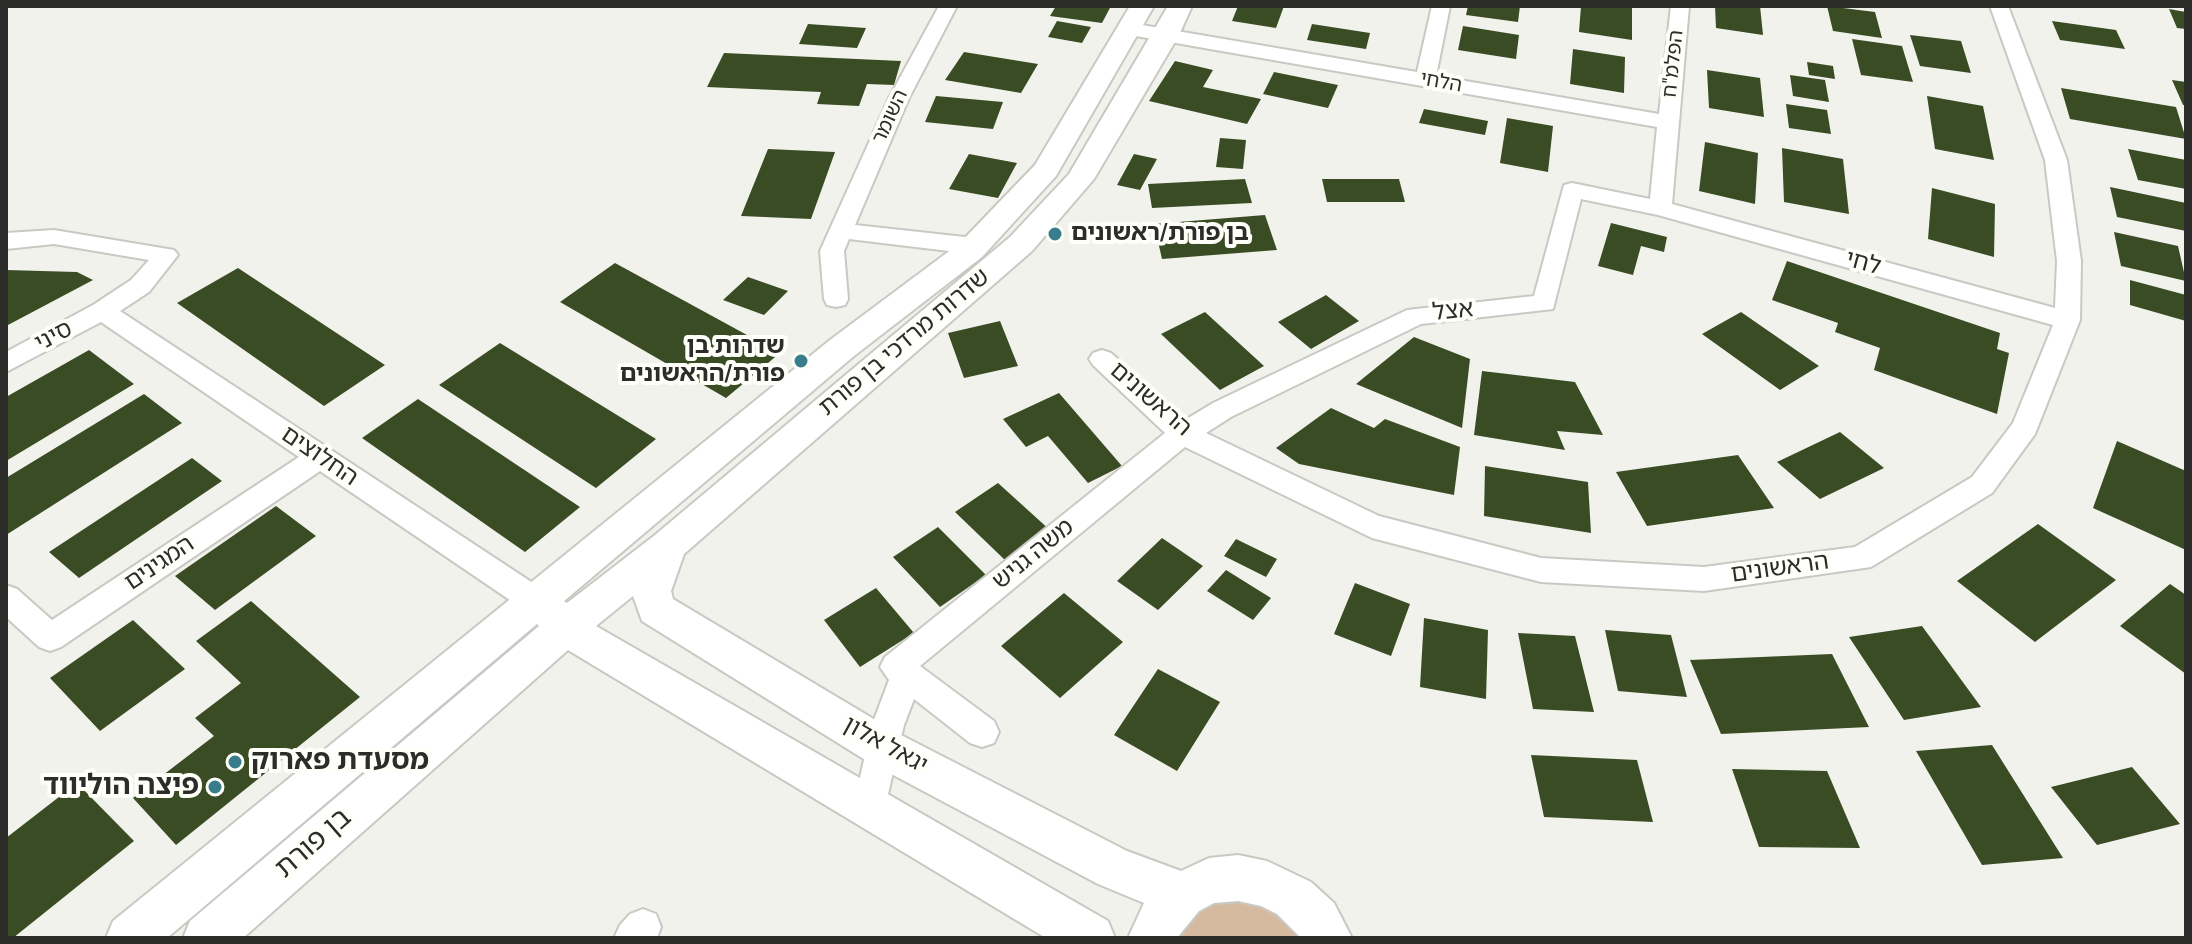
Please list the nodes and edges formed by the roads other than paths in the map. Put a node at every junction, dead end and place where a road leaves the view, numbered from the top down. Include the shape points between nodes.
1 (948, 6) edge
2 (1180, 6) edge
3 (1441, 6) edge
4 (1680, 6) edge
5 (1999, 6) edge
6 (1136, 17) edge
7 (1166, 35) junction
8 (1425, 80) junction
9 (1668, 122) junction
10 (1660, 208) junction
11 (841, 231) junction
12 (6, 241) edge
13 (974, 246) junction
14 (836, 299) dead end
15 (102, 311) junction
16 (2067, 320) junction
17 (1102, 359) dead end
18 (6, 363) edge
19 (1183, 434) junction
20 (319, 457) junction
21 (668, 546) junction
22 (6, 598) edge
23 (552, 614) junction
24 (907, 676) junction
25 (982, 732) dead end
26 (882, 747) junction
27 (870, 808) junction
28 (1183, 895) junction
29 (1331, 932) edge
30 (130, 938) edge
31 (207, 938) edge
32 (1091, 938) edge
33 (1152, 938) edge

1 - 11 street, השומר via 899,98
2 - 7 street, שדרות מרדכי בן פורת
3 - 8 street
4 - 9 street, הפלמ"ח
5 - 16 street, הראשונים via 2056,160 2069,261
6 - 7 street, הלחי
6 - 13 street, שדרות מרדכי בן פורת via 1046,170
7 - 8 street, הלחי
7 - 21 street, שדרות מרדכי בן פורת via 1080,179 1021,244
8 - 9 street, הלחי
9 - 10 street
10 - 16 street, לחי
10 - 19 street, אצל via 1572,190 1544,303 1416,316
11 - 13 street
11 - 14 street, השומר via 832,251
12 - 15 street, סיני via 54,237 166,255 140,286
13 - 23 street, שדרות מרדכי בן פורת via 842,348
15 - 18 street, סיני
15 - 20 street, החלוצים
16 - 19 street, הראשונים via 2025,427 1982,485 1861,558 1720,577 1541,570 1372,526
17 - 19 street, הראשונים
19 - 24 street, משה גניש via 896,667
20 - 22 street, המגינים via 50,638
20 - 23 street, החלוצים
21 - 23 street, שדרות מרדכי בן פורת
21 - 26 street, יגאל אלון via 652,591 656,609
23 - 27 street via 585,640
23 - 30 street
23 - 31 street, בן פורת
24 - 25 street
24 - 26 street, משה גניש
26 - 27 street, משה גניש
26 - 28 street, יגאל אלון via 1114,868
27 - 32 street
28 - 29 street via 1209,881 1238,878 1267,884 1294,898
28 - 33 street via 1163,915

